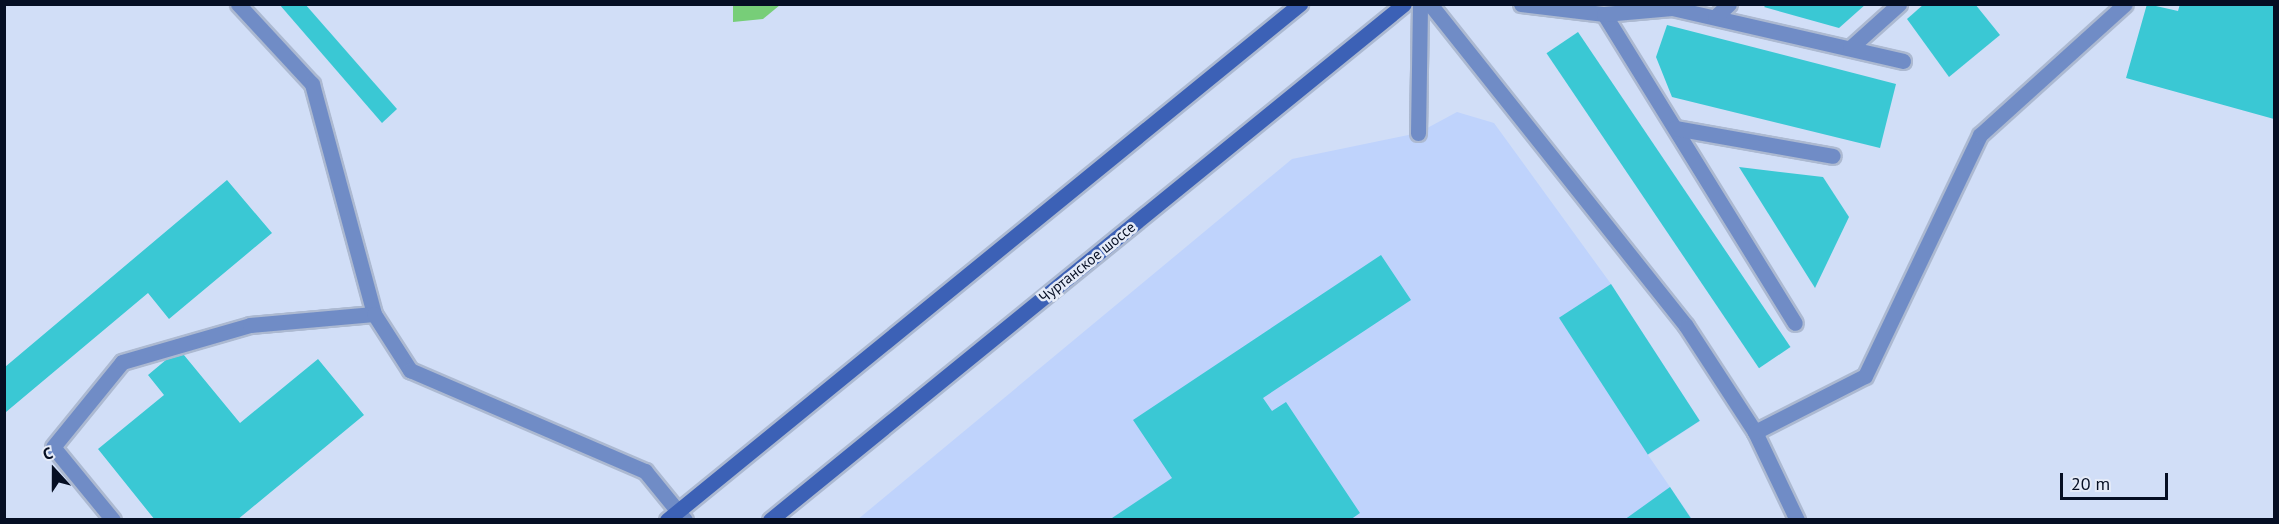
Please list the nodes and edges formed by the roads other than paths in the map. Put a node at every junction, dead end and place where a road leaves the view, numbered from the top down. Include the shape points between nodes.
1 (238, 4) edge
2 (1300, 4) edge
3 (1404, 4) edge
4 (1420, 4) edge
5 (1430, 4) edge
6 (1521, 4) edge
7 (1730, 4) edge
8 (1899, 4) edge
9 (2125, 4) edge
10 (1576, 8) edge
11 (1604, 14) junction
12 (1715, 17) junction
13 (1850, 48) junction
14 (1903, 61) dead end
15 (1675, 128) junction
16 (1418, 133) dead end
17 (1833, 156) dead end
18 (374, 314) junction
19 (1795, 323) dead end
20 (1755, 432) junction
21 (676, 516) edge
22 (113, 519) edge
23 (770, 519) edge
24 (1797, 519) edge

1 - 18 lane via 312,84
2 - 21 street
3 - 23 street, Чуртанское шоссе
4 - 16 lane
5 - 20 lane via 1686,326
6 - 10 lane
7 - 12 lane
8 - 13 lane
9 - 20 lane via 1980,135 1865,376
10 - 11 lane
11 - 12 lane via 1672,8
11 - 15 lane
12 - 13 lane
13 - 14 lane
15 - 17 lane
15 - 19 lane
18 - 21 lane via 410,370 645,471
18 - 22 lane via 250,325 122,362 53,447
20 - 24 lane

